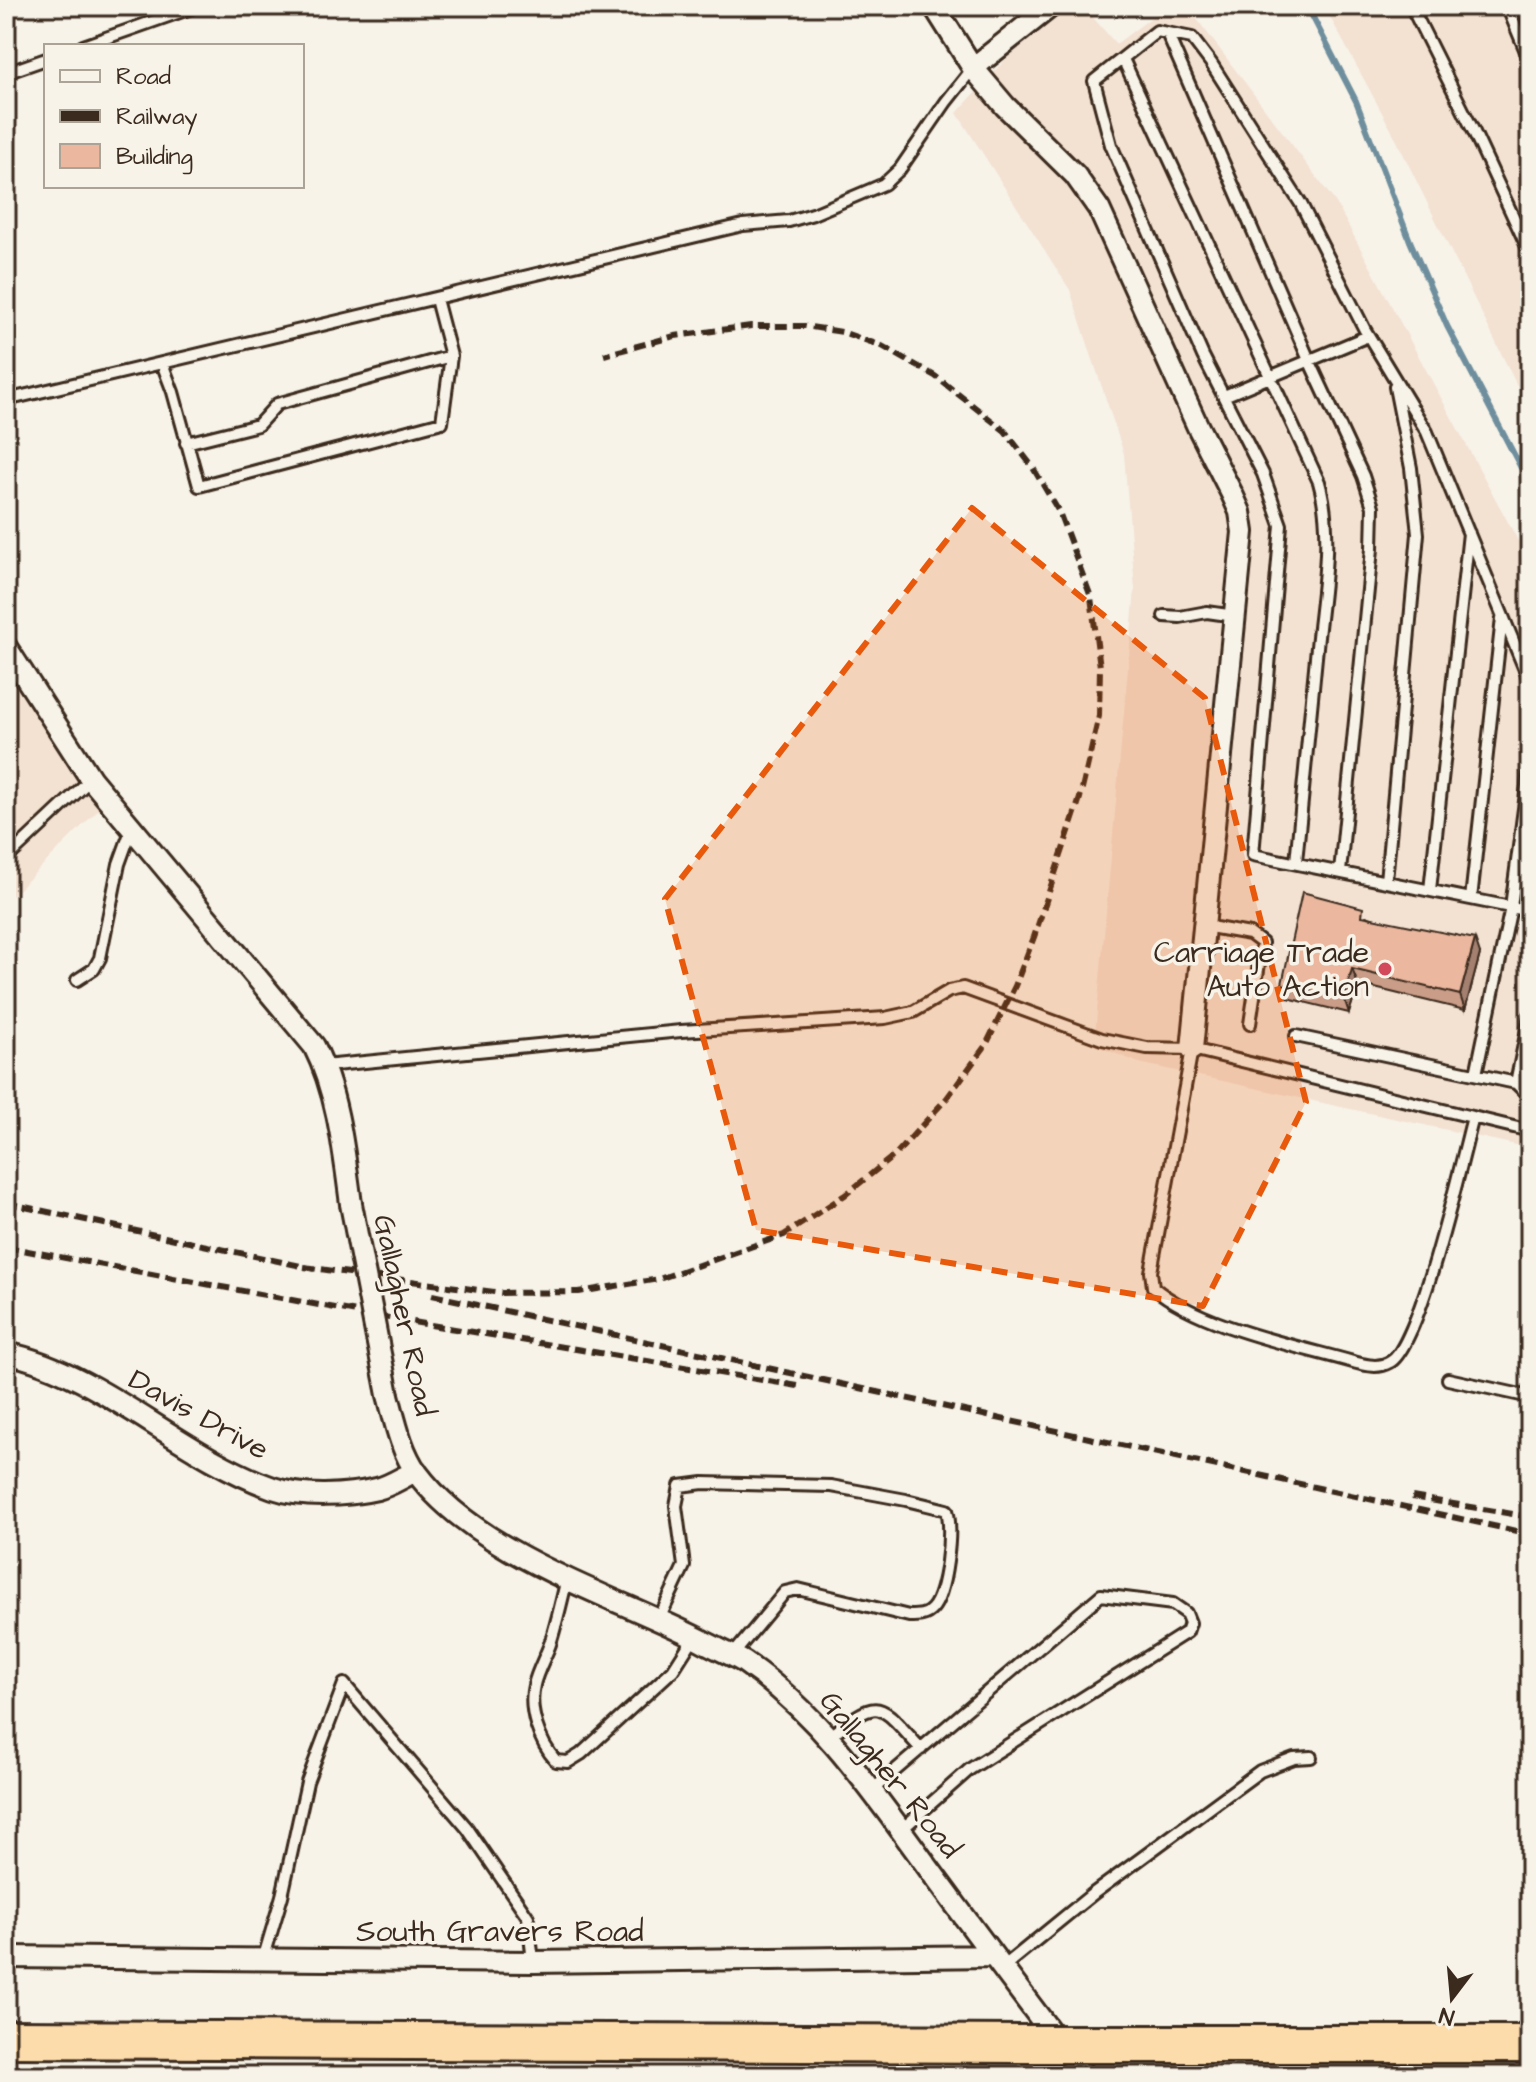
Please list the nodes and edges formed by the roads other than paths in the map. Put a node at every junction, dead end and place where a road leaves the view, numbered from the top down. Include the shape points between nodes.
1 (197, 6) edge
2 (934, 6) edge
3 (1051, 6) edge
4 (1411, 6) edge
5 (1507, 6) edge
6 (1167, 33) junction
7 (89, 44) edge
8 (1123, 59) junction
9 (44, 60) edge
10 (1530, 61) edge
11 (973, 68) junction
12 (6, 73) edge
13 (1530, 253) edge
14 (436, 299) junction
15 (1368, 336) junction
16 (451, 356) junction
17 (1309, 360) junction
18 (162, 363) junction
19 (1270, 376) junction
20 (1393, 377) junction
21 (1224, 396) junction
22 (6, 400) edge
23 (186, 443) junction
24 (1469, 531) junction
25 (1503, 614) junction
26 (1164, 616) dead end
27 (1235, 616) junction
28 (6, 647) edge
29 (1530, 682) edge
30 (1530, 763) edge
31 (91, 779) junction
32 (132, 828) junction
33 (6, 859) edge
34 (1296, 862) junction
35 (1340, 872) junction
36 (1386, 881) junction
37 (1430, 890) junction
38 (1471, 899) junction
39 (1511, 907) junction
40 (1530, 911) edge
41 (1204, 926) junction
42 (77, 980) dead end
43 (1530, 1015) edge
44 (1250, 1024) dead end
45 (1296, 1036) dead end
46 (1192, 1049) junction
47 (324, 1066) junction
48 (1476, 1074) junction
49 (1516, 1083) junction
50 (1530, 1093) edge
51 (1473, 1117) junction
52 (1530, 1131) edge
53 (6, 1353) edge
54 (1448, 1379) dead end
55 (1530, 1397) edge
56 (416, 1471) junction
57 (567, 1578) junction
58 (659, 1619) junction
59 (694, 1637) junction
60 (732, 1656) junction
61 (827, 1738) junction
62 (921, 1749) junction
63 (1311, 1757) dead end
64 (871, 1791) junction
65 (901, 1830) junction
66 (6, 1957) edge
67 (263, 1960) junction
68 (533, 1962) junction
69 (998, 1962) junction
70 (6, 2039) edge
71 (1530, 2044) edge
72 (1089, 2060) edge

1 - 7 lane
2 - 11 street
3 - 11 street
4 - 13 lane
5 - 10 lane
6 - 8 lane via 1157,31
6 - 15 lane via 1192,38 1211,63 1301,204
6 - 17 lane
8 - 19 lane
8 - 21 lane via 1094,81 1111,145
9 - 12 lane
11 - 14 lane via 900,169 884,184 839,204 789,221 743,225
11 - 27 street via 1075,175 1099,209 1240,512
14 - 16 lane
14 - 18 lane
15 - 17 lane
15 - 20 lane
16 - 23 lane via 277,404 258,425
16 - 23 lane via 442,422 199,486
17 - 19 lane
17 - 35 lane via 1373,507
18 - 22 lane
18 - 23 lane
19 - 21 lane
19 - 34 lane via 1319,482 1328,523
20 - 24 lane via 1427,432
20 - 36 lane via 1418,534
21 - 34 lane via 1263,474 1281,525 1253,855
24 - 25 lane
24 - 37 lane
25 - 29 lane
25 - 38 lane
26 - 27 lane
27 - 41 street
28 - 31 street, Gallagher Road
30 - 39 lane
31 - 32 street, Gallagher Road
31 - 33 lane
32 - 42 lane via 119,864 100,958
32 - 47 street, Gallagher Road via 314,1046
34 - 35 lane
35 - 36 lane
36 - 37 lane
37 - 38 lane
38 - 39 lane
39 - 40 lane
39 - 48 lane
41 - 44 lane via 1250,934 1262,943
41 - 46 street
43 - 49 lane
45 - 48 lane
46 - 47 lane via 1102,1039 963,988 913,1012 885,1018 681,1031
46 - 51 lane
46 - 51 lane via 1151,1272 1153,1287 1204,1318 1353,1362 1374,1366 1401,1353 1428,1281
47 - 56 street, Gallagher Road, bridge via 388,1395 398,1434
48 - 49 lane
49 - 50 lane
51 - 52 lane
53 - 56 street, Davis Drive via 58,1369 226,1467 276,1489 330,1496 379,1489
54 - 55 lane
56 - 57 street, Gallagher Road via 459,1518
57 - 58 street, Gallagher Road
57 - 59 lane via 534,1686 533,1715 556,1761 568,1762 581,1754 673,1670
58 - 59 street, Gallagher Road
58 - 60 lane via 684,1566 676,1506 680,1486 831,1486 947,1510 949,1551 930,1612 909,1616 798,1589 785,1592
59 - 60 street, Gallagher Road
60 - 61 street, Gallagher Road via 797,1704
61 - 62 lane via 874,1707 885,1711
61 - 64 street, Gallagher Road
62 - 64 lane
62 - 65 lane via 1101,1595 1173,1604 1186,1613 1187,1632 970,1769
63 - 69 lane via 1260,1771
64 - 65 street, Gallagher Road
65 - 69 street, Gallagher Road
66 - 67 street, South Gravers Road
67 - 68 street, South Gravers Road
67 - 68 lane via 307,1782 344,1684 467,1828 528,1917
68 - 69 street, South Gravers Road
69 - 72 street, Gallagher Road
70 - 72 highway, bridge via 1023,2044
71 - 72 highway

